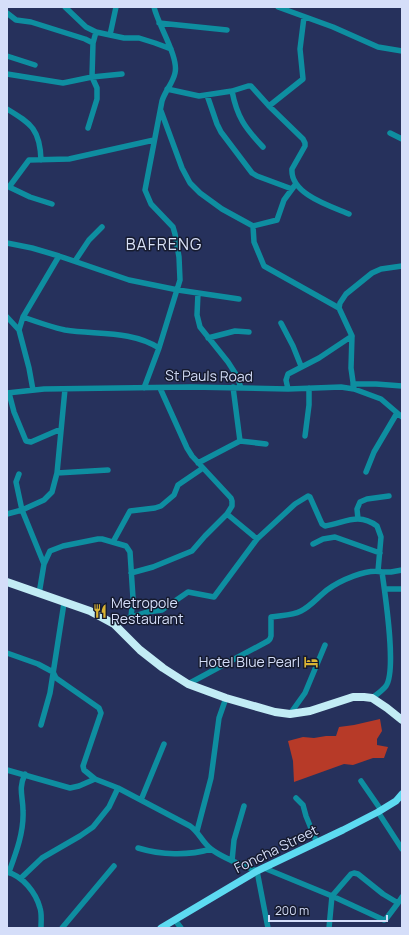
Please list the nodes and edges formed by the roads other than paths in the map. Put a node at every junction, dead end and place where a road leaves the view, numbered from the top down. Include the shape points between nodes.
1 (65, 7) edge
2 (116, 7) edge
3 (154, 7) edge
4 (278, 7) edge
5 (7, 13) edge
6 (304, 17) junction
7 (159, 23) junction
8 (227, 30) dead end
9 (96, 32) junction
10 (110, 36) junction
11 (93, 43) junction
12 (171, 49) junction
13 (402, 51) edge
14 (7, 56) edge
15 (35, 65) dead end
16 (7, 74) edge
17 (122, 74) dead end
18 (92, 77) junction
19 (167, 89) junction
20 (232, 91) junction
21 (207, 95) junction
22 (269, 106) junction
23 (7, 109) edge
24 (161, 110) junction
25 (88, 128) dead end
26 (390, 133) dead end
27 (402, 139) edge
28 (154, 140) junction
29 (263, 147) dead end
30 (41, 160) junction
31 (8, 187) edge
32 (294, 187) junction
33 (52, 204) dead end
34 (349, 214) dead end
35 (253, 226) junction
36 (102, 227) dead end
37 (7, 243) edge
38 (59, 256) junction
39 (75, 261) junction
40 (402, 266) edge
41 (178, 290) junction
42 (198, 293) junction
43 (239, 299) dead end
44 (339, 308) junction
45 (7, 317) edge
46 (23, 318) junction
47 (281, 323) dead end
48 (19, 330) junction
49 (249, 332) dead end
50 (352, 336) junction
51 (208, 338) junction
52 (159, 348) junction
53 (302, 366) junction
54 (402, 386) edge
55 (233, 387) junction
56 (354, 387) junction
57 (144, 388) junction
58 (160, 388) junction
59 (241, 388) junction
60 (309, 388) junction
61 (65, 389) junction
62 (288, 389) junction
63 (33, 390) junction
64 (8, 393) edge
65 (400, 415) edge
66 (61, 429) junction
67 (305, 436) dead end
68 (240, 441) junction
69 (266, 444) dead end
70 (198, 463) junction
71 (203, 468) junction
72 (108, 470) dead end
73 (366, 472) dead end
74 (57, 473) junction
75 (19, 474) dead end
76 (389, 496) dead end
77 (22, 510) junction
78 (7, 514) edge
79 (227, 514) junction
80 (358, 519) junction
81 (257, 539) junction
82 (113, 542) junction
83 (313, 544) dead end
84 (380, 553) junction
85 (44, 564) junction
86 (402, 570) edge
87 (380, 572) junction
88 (131, 573) junction
89 (7, 582) edge
90 (385, 589) junction
91 (402, 589) edge
92 (39, 594) junction
93 (64, 603) junction
94 (131, 617) junction
95 (114, 624) junction
96 (325, 645) dead end
97 (7, 653) edge
98 (53, 672) junction
99 (188, 684) junction
100 (226, 698) junction
101 (372, 698) junction
102 (290, 714) junction
103 (402, 720) edge
104 (41, 725) dead end
105 (164, 744) dead end
106 (7, 770) edge
107 (25, 774) junction
108 (95, 779) junction
109 (361, 781) dead end
110 (118, 788) junction
111 (402, 794) edge
112 (296, 798) dead end
113 (141, 800) junction
114 (244, 806) dead end
115 (380, 812) junction
116 (197, 831) junction
117 (317, 843) junction
118 (138, 848) dead end
119 (211, 849) junction
120 (402, 849) edge
121 (232, 861) junction
122 (114, 866) dead end
123 (264, 868) junction
124 (257, 871) junction
125 (8, 872) edge
126 (20, 878) junction
127 (332, 896) junction
128 (402, 896) edge
129 (398, 903) junction
130 (175, 920) junction
131 (41, 928) edge
132 (62, 928) edge
133 (160, 928) edge
134 (181, 928) edge
135 (268, 928) edge
136 (329, 928) edge

1 - 9 street via 86,27
2 - 10 street
3 - 7 street
4 - 6 street
5 - 11 street via 16,20 31,22
6 - 13 street via 378,47
6 - 22 street via 300,49 303,79
7 - 8 street
7 - 12 street
9 - 10 street
9 - 11 street
10 - 12 street via 139,38
11 - 18 street
12 - 19 street via 176,73
14 - 15 street
16 - 18 street via 63,83
17 - 18 street
18 - 25 street via 97,88 97,100
19 - 21 street via 191,95
19 - 24 street
20 - 21 street
20 - 22 street via 251,86
20 - 29 street via 246,129
21 - 32 street via 216,124 252,173
22 - 32 street via 305,143 292,169
23 - 30 street via 33,128 38,138
24 - 28 street
24 - 35 street via 190,183 222,209
26 - 27 street
28 - 30 street via 69,159
28 - 41 street via 145,190 151,204 172,227 175,234 180,269
30 - 31 street via 29,160
31 - 33 street
32 - 34 street
32 - 35 street via 284,200 277,220
35 - 44 street via 254,242 264,266
36 - 39 street via 89,240
37 - 38 street
38 - 39 street
38 - 46 street
39 - 41 street via 129,280
40 - 44 street via 372,273 346,294
41 - 42 street
41 - 52 street
42 - 43 street
42 - 51 street via 197,321
44 - 50 street
45 - 48 street
46 - 48 street
46 - 52 street via 66,330 131,338 149,342
47 - 53 street
48 - 63 street
49 - 51 street via 235,331
50 - 53 street
50 - 56 street via 350,368
51 - 59 street via 228,362
52 - 57 street
53 - 62 street via 288,374
54 - 56 street via 376,384
55 - 58 street, St Pauls Road
55 - 59 street, St Pauls Road
55 - 68 street
56 - 60 street, St Pauls Road
56 - 65 street, St Pauls Road via 381,399
57 - 58 street, St Pauls Road
57 - 61 street, St Pauls Road
58 - 70 street via 183,441
59 - 62 street, St Pauls Road
60 - 62 street, St Pauls Road
60 - 67 street
61 - 63 street, St Pauls Road
61 - 66 street
63 - 64 street, St Pauls Road
64 - 66 street via 26,441 31,442
65 - 73 street via 374,452
66 - 74 street
68 - 69 street
68 - 70 street
70 - 71 street
71 - 79 street via 231,498 232,506
71 - 82 street via 178,485 174,495 161,506 130,510
72 - 74 street
74 - 77 street via 52,492 44,500
75 - 77 street via 16,482
76 - 80 street via 360,502 357,508
77 - 78 street
77 - 85 street
79 - 81 street
79 - 88 street via 192,551
80 - 81 street via 325,526 308,496 295,504
80 - 84 street via 377,526 381,537
81 - 94 street via 214,597 188,592 162,610
82 - 85 street via 98,539 63,546 50,551
82 - 88 street via 129,548
83 - 84 street via 335,537
84 - 87 street
85 - 92 street
86 - 87 street
87 - 90 street
87 - 99 street via 364,573 337,584 301,611 271,617 271,636 268,641
88 - 94 street
89 - 92 highway
90 - 91 street
90 - 101 street via 390,670 386,686
92 - 93 highway
93 - 95 highway via 90,611
93 - 98 street
94 - 95 street
95 - 99 highway via 140,650
96 - 102 street via 305,693
97 - 98 street
98 - 104 street
98 - 108 street via 56,678 99,708 102,713 83,766
99 - 100 highway
100 - 102 highway
100 - 116 street via 219,718 211,778
101 - 102 highway via 353,697 310,711
101 - 103 highway
105 - 113 street
106 - 107 street
107 - 108 street via 70,788
107 - 125 street via 21,786 24,811 20,840
108 - 110 street
109 - 115 street
110 - 113 street
110 - 126 street via 109,807 93,827 42,858
111 - 115 main road, Foncha Street
112 - 117 street via 303,805
113 - 116 street
114 - 121 street via 234,840
115 - 117 main road, Foncha Street
115 - 120 street
116 - 119 street
117 - 123 main road, Foncha Street
118 - 119 street via 180,853 198,853
119 - 121 street
121 - 124 street
122 - 132 street
123 - 124 main road, Foncha Street
123 - 127 street
124 - 130 main road, Foncha Street
124 - 135 street
125 - 126 street
126 - 131 street via 35,896 40,908
127 - 129 street via 384,920
127 - 129 street via 354,873
127 - 136 street
128 - 129 street
130 - 133 main road, Foncha Street
130 - 134 street

